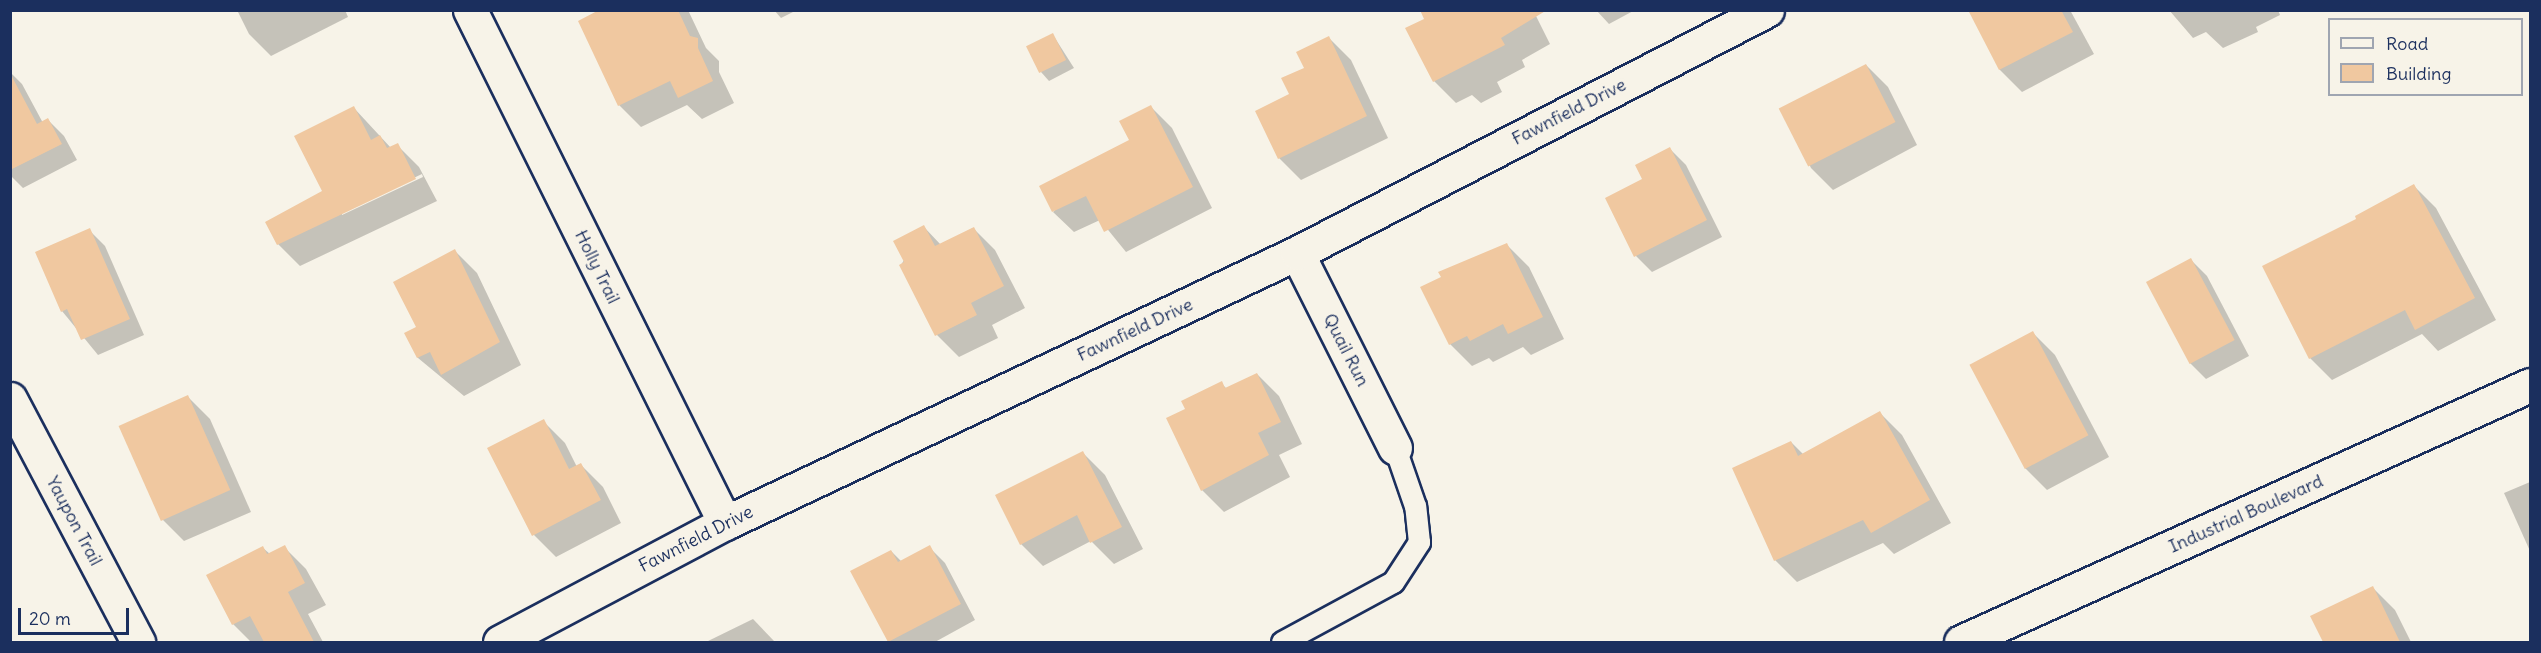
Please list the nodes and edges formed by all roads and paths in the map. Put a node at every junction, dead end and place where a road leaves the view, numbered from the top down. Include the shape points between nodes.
1 (470, 10) edge
2 (1767, 10) edge
3 (1297, 253) junction
4 (2530, 385) edge
5 (10, 399) edge
6 (1395, 448) joint
7 (725, 523) junction
8 (138, 642) edge
9 (500, 642) edge
10 (1282, 642) edge
11 (1961, 642) edge

1 - 7 street, Holly Trail
2 - 3 street, Fawnfield Drive
3 - 6 street, Quail Run
3 - 7 street, Fawnfield Drive
4 - 11 street, Industrial Boulevard
5 - 8 street, Yaupon Trail
6 - 10 lane via 1415,506 1419,542 1393,582
7 - 9 street, Fawnfield Drive

